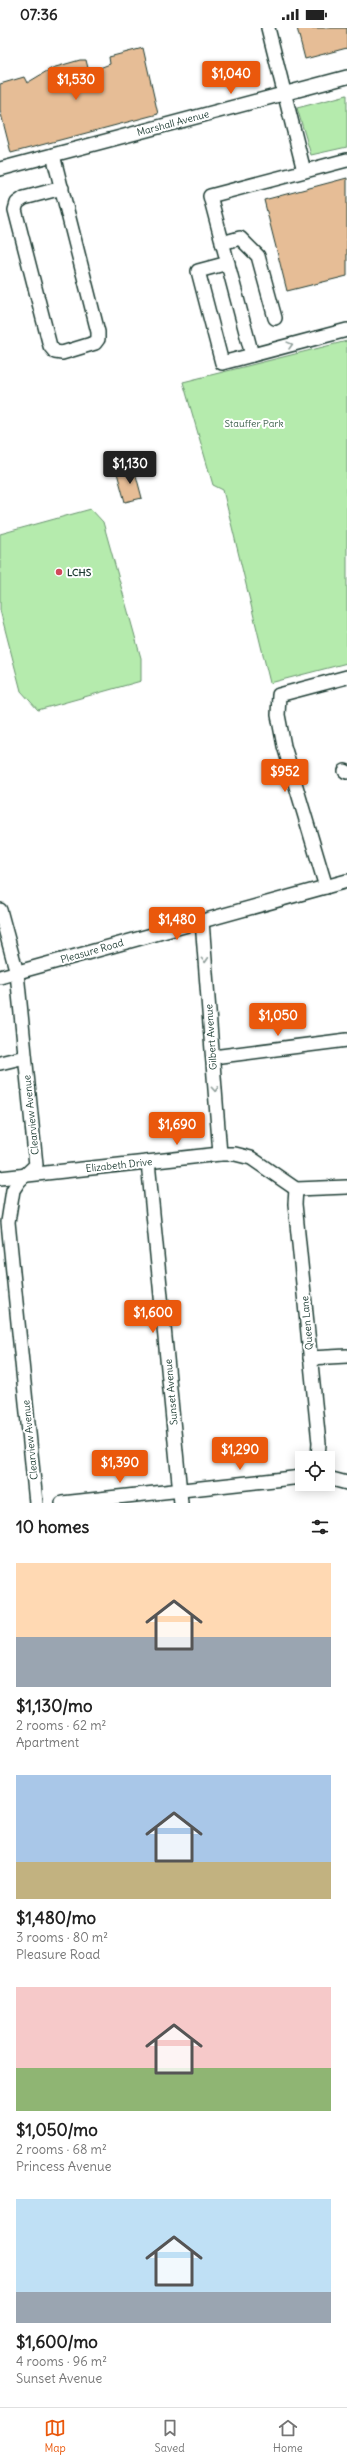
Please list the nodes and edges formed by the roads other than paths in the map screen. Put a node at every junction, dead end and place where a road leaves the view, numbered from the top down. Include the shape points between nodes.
1 (268, 28) edge
2 (347, 77) edge
3 (286, 93) junction
4 (53, 154) junction
5 (347, 160) edge
6 (0, 169) edge
7 (304, 171) junction
8 (62, 188) junction
9 (222, 243) junction
10 (228, 263) junction
11 (275, 318) dead end
12 (347, 330) edge
13 (252, 355) junction
14 (347, 677) edge
15 (347, 881) edge
16 (326, 887) junction
17 (0, 910) edge
18 (202, 921) junction
19 (17, 973) junction
20 (0, 977) edge
21 (347, 1040) edge
22 (25, 1057) junction
23 (213, 1057) junction
24 (0, 1063) edge
25 (220, 1154) junction
26 (148, 1162) junction
27 (27, 1174) junction
28 (0, 1178) edge
29 (347, 1187) edge
30 (296, 1189) junction
31 (347, 1356) edge
32 (310, 1358) junction
33 (318, 1451) edge
34 (295, 1478) edge
35 (335, 1480) edge
36 (347, 1483) edge
37 (181, 1497) edge
38 (136, 1499) edge
39 (36, 1503) edge
40 (62, 1503) edge

1 - 3 street
2 - 3 street, Marshall Avenue
3 - 4 street, Marshall Avenue
3 - 7 street
4 - 6 street, Marshall Avenue
4 - 8 street
5 - 7 street
7 - 9 street via 210,196
8 - 8 street via 98,332 95,343 62,353 55,352 50,346 15,210 17,203 24,198
9 - 10 street
9 - 11 street via 240,238 258,256
10 - 13 street
10 - 13 street via 198,271 218,348 222,363
13 -> 12 street
14 - 16 street via 279,695 278,715 284,746
15 - 16 street, Pleasure Road
16 - 18 street, Pleasure Road
17 - 19 street, Clearview Avenue
18 - 19 street, Pleasure Road
18 -> 23 street, Gilbert Avenue
19 - 20 street, Pleasure Road
19 - 22 street, Clearview Avenue
21 - 23 street
22 - 24 street
22 - 27 street, Clearview Avenue via 36,1165
23 -> 25 street, Gilbert Avenue
25 - 26 street, Elizabeth Drive
25 - 30 street, Elizabeth Drive via 236,1154 250,1158
26 - 27 street, Elizabeth Drive
26 - 37 street, Sunset Avenue
27 - 28 street, Elizabeth Drive
27 - 39 street, Clearview Avenue via 13,1190 8,1222
29 - 30 street
30 - 32 street, Queen Lane via 295,1204
31 - 32 street
32 - 33 street, Queen Lane
34 - 37 street
35 - 36 street
37 - 38 street
38 - 40 street

